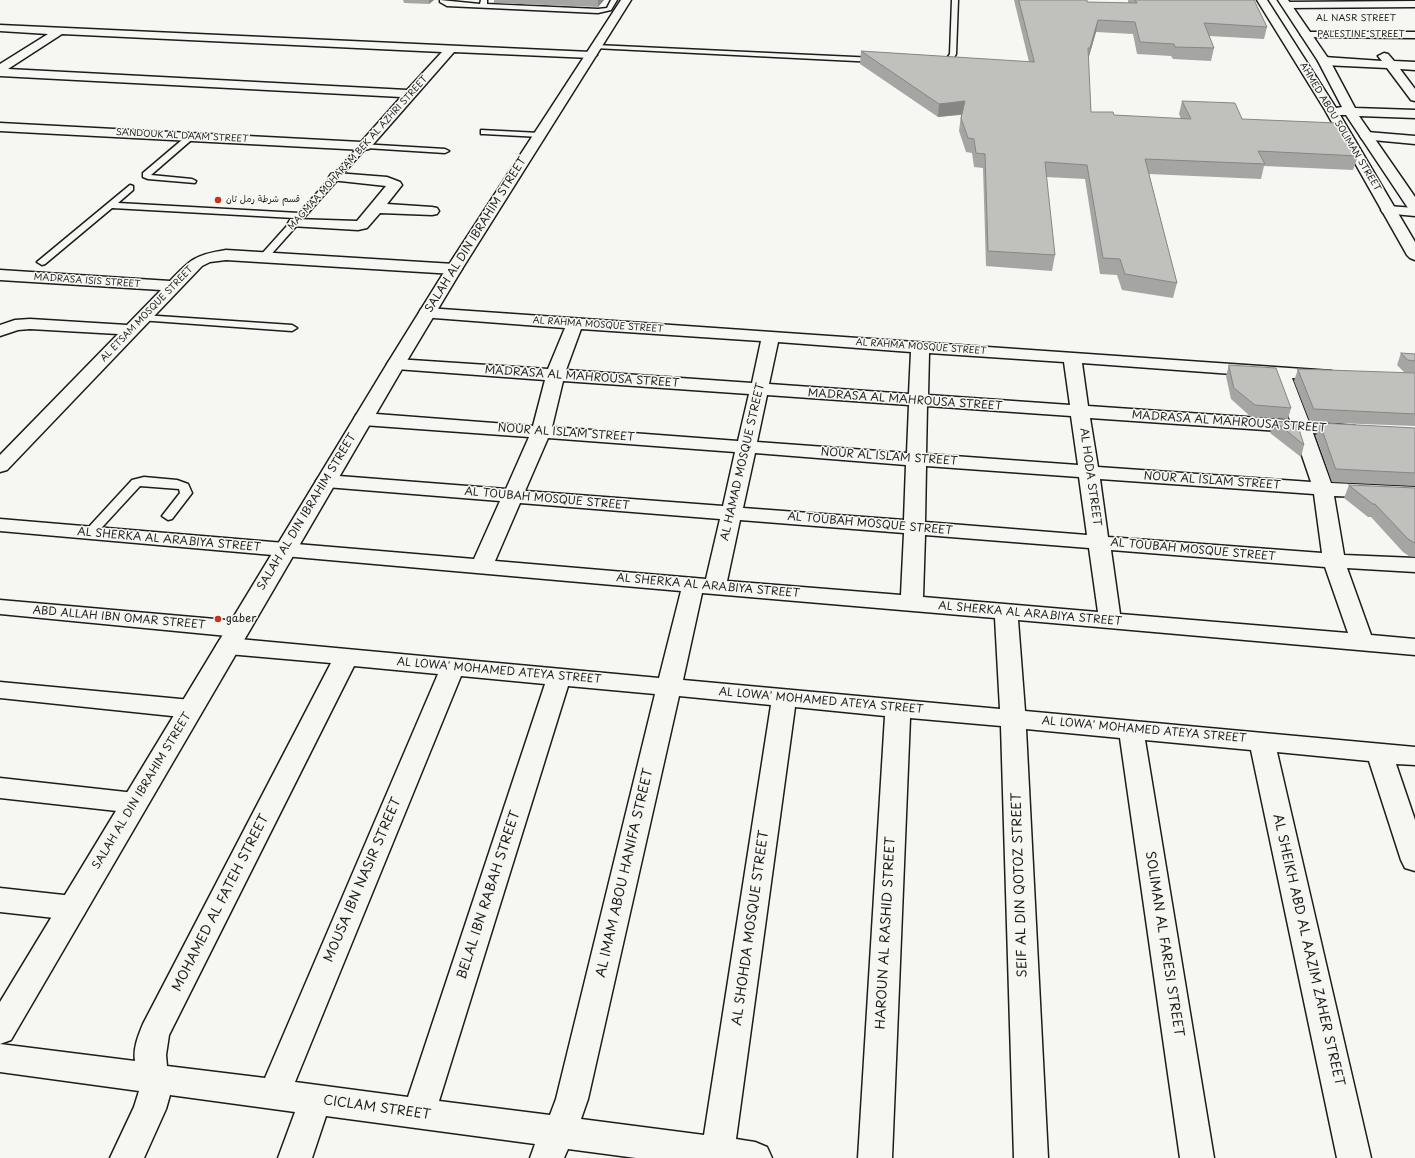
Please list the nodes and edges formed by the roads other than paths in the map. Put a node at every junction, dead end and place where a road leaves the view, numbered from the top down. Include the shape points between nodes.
1 (443, 0) edge
2 (614, 0) edge
3 (626, 0) edge
4 (956, 0) edge
5 (1262, 0) edge
6 (1366, 2) edge
7 (485, 3) edge
8 (1285, 3) edge
9 (1415, 4) edge
10 (1381, 14) dead end
11 (1296, 19) junction
12 (1311, 19) dead end
13 (1390, 23) dead end
14 (0, 28) edge
15 (61, 30) junction
16 (1307, 35) junction
17 (1367, 35) junction
18 (1403, 35) junction
19 (1415, 35) edge
20 (452, 48) junction
21 (594, 51) junction
22 (882, 60) edge
23 (1324, 61) junction
24 (930, 62) edge
25 (1391, 65) junction
26 (1415, 66) edge
27 (0, 69) edge
28 (0, 72) edge
29 (411, 94) junction
30 (1415, 97) edge
31 (1331, 110) junction
32 (1350, 111) junction
33 (1415, 114) edge
34 (0, 126) edge
35 (484, 132) dead end
36 (540, 135) junction
37 (192, 136) junction
38 (1367, 136) junction
39 (1415, 140) edge
40 (364, 146) junction
41 (445, 151) dead end
42 (336, 177) junction
43 (192, 181) dead end
44 (130, 188) dead end
45 (110, 205) junction
46 (377, 208) junction
47 (1415, 208) edge
48 (1388, 210) junction
49 (432, 211) dead end
50 (1415, 212) edge
51 (298, 219) junction
52 (1415, 255) edge
53 (264, 257) junction
54 (42, 262) dead end
55 (454, 269) junction
56 (0, 275) edge
57 (174, 286) junction
58 (427, 313) junction
59 (575, 323) junction
60 (137, 324) junction
61 (292, 328) dead end
62 (0, 331) edge
63 (772, 337) junction
64 (920, 347) junction
65 (1072, 358) junction
66 (396, 364) junction
67 (1281, 373) junction
68 (555, 375) junction
69 (1344, 376) edge
70 (760, 389) junction
71 (918, 400) junction
72 (1080, 412) junction
73 (363, 419) junction
74 (1302, 428) junction
75 (1362, 430) edge
76 (541, 432) junction
77 (747, 447) junction
78 (916, 459) junction
79 (0, 466) edge
80 (1089, 472) junction
81 (326, 481) junction
82 (1323, 489) junction
83 (1415, 493) edge
84 (513, 496) junction
85 (732, 513) junction
86 (168, 516) dead end
87 (0, 525) edge
88 (914, 528) junction
89 (90, 533) junction
90 (1099, 542) junction
91 (284, 550) junction
92 (1334, 561) junction
93 (1415, 565) edge
94 (482, 566) junction
95 (704, 586) junction
96 (912, 603) junction
97 (0, 607) edge
98 (1006, 612) junction
99 (1110, 620) junction
100 (233, 637) junction
101 (1362, 642) junction
102 (1415, 647) edge
103 (347, 656) junction
104 (453, 666) junction
105 (559, 676) junction
106 (669, 686) junction
107 (0, 690) edge
108 (784, 697) junction
109 (898, 708) junction
110 (191, 709) junction
111 (1014, 718) junction
112 (1131, 729) junction
113 (1262, 741) junction
114 (1379, 752) junction
115 (1415, 756) edge
116 (0, 788) edge
117 (135, 803) junction
118 (1415, 860) edge
119 (0, 900) edge
120 (73, 908) junction
121 (0, 1030) edge
122 (0, 1058) edge
123 (152, 1078) junction
124 (274, 1094) junction
125 (316, 1100) junction
126 (419, 1113) junction
127 (554, 1145) edge
128 (717, 1156) edge
129 (126, 1158) edge
130 (295, 1158) edge
131 (755, 1158) edge
132 (875, 1158) edge
133 (1031, 1158) edge
134 (1197, 1158) edge
135 (1354, 1158) edge

1 - 7 lane via 442,2 447,4
2 - 7 lane via 609,9 598,11
3 - 21 street, SALAH AL DIN IBRAHIM STREET
4 - 24 lane via 953,54 950,60
5 - 31 street, AHMED ABOU SOLIMAN STREET
6 - 8 street
6 - 9 street
6 - 10 street
8 - 11 street, AHMED ABOU SOLIMAN STREET
11 - 12 street, AL NASR STREET
11 - 16 street, AHMED ABOU SOLIMAN STREET
13 - 18 street
14 - 15 street
15 - 20 street
15 - 27 street
16 - 17 street, PALESTINE STREET
16 - 23 street, AHMED ABOU SOLIMAN STREET
17 - 18 street, PALESTINE STREET
17 - 25 street
18 - 19 street, PALESTINE STREET
20 - 21 street
20 - 29 street, MAGMAA MOHARAM BEK AL AZHRI STREET
21 - 22 lane
21 - 36 street, SALAH AL DIN IBRAHIM STREET
23 - 25 street
23 - 32 street, AHMED ABOU SOLIMAN STREET
25 - 26 street
25 - 30 street
28 - 29 street
29 - 40 street, MAGMAA MOHARAM BEK AL AZHRI STREET
31 - 32 street
31 - 48 street, AHMED ABOU SOLIMAN STREET
32 - 33 street
32 - 38 street, AHMED ABOU SOLIMAN STREET
34 - 37 street, SANDOUK AL DAAM STREET
35 - 36 lane
36 - 55 street, SALAH AL DIN IBRAHIM STREET
37 - 40 street, SANDOUK AL DAAM STREET
37 - 43 lane via 146,175
38 - 39 street
38 - 47 street, AHMED ABOU SOLIMAN STREET
40 - 41 lane
40 - 42 lane, MAGMAA MOHARAM BEK AL AZHRI STREET
42 - 46 street via 387,180 393,183 394,187
42 - 51 lane, MAGMAA MOHARAM BEK AL AZHRI STREET
44 - 45 lane
45 - 51 lane
45 - 54 lane
46 - 49 street
46 - 51 street via 358,226
48 - 50 street
48 - 52 street, AHMED ABOU SOLIMAN STREET
51 - 53 lane, MAGMAA MOHARAM BEK AL AZHRI STREET
53 - 55 street, AL ETSAM MOSQUE STREET
53 - 57 street, AL ETSAM MOSQUE STREET via 226,255 206,258 196,263
55 - 58 street, SALAH AL DIN IBRAHIM STREET
56 - 57 street, MADRASA ISIS STREET
57 - 60 street, AL ETSAM MOSQUE STREET
58 - 59 street, AL RAHMA MOSQUE STREET
58 - 66 street, SALAH AL DIN IBRAHIM STREET
59 - 63 street, AL RAHMA MOSQUE STREET
59 - 68 street
60 - 61 lane
60 - 62 street via 30,324 15,325
60 - 79 street, AL ETSAM MOSQUE STREET
63 - 64 street, AL RAHMA MOSQUE STREET
63 - 70 street, AL HAMAD MOSQUE STREET
64 - 65 street, AL RAHMA MOSQUE STREET
64 - 71 street
65 - 67 street, AL RAHMA MOSQUE STREET
65 - 72 street, AL HODA STREET
66 - 68 street, MADRASA AL MAHROUSA STREET
66 - 73 street, SALAH AL DIN IBRAHIM STREET
67 - 69 street, AL RAHMA MOSQUE STREET
67 - 74 street
68 - 70 street, MADRASA AL MAHROUSA STREET
68 - 76 street
70 - 71 street, MADRASA AL MAHROUSA STREET
70 - 77 street, AL HAMAD MOSQUE STREET
71 - 72 street, MADRASA AL MAHROUSA STREET
71 - 78 street
72 - 74 street, MADRASA AL MAHROUSA STREET
72 - 80 street, AL HODA STREET
73 - 76 street, NOUR AL ISLAM STREET
73 - 81 street, SALAH AL DIN IBRAHIM STREET
74 - 75 street, MADRASA AL MAHROUSA STREET
74 - 82 street
76 - 77 street, NOUR AL ISLAM STREET
76 - 84 street
77 - 78 street, NOUR AL ISLAM STREET
77 - 85 street, AL HAMAD MOSQUE STREET
78 - 80 street, NOUR AL ISLAM STREET
78 - 88 street
80 - 82 street, NOUR AL ISLAM STREET
80 - 90 street, AL HODA STREET
81 - 84 street, AL TOUBAH MOSQUE STREET
81 - 91 street, SALAH AL DIN IBRAHIM STREET
82 - 83 street, NOUR AL ISLAM STREET
82 - 92 street
84 - 85 street, AL TOUBAH MOSQUE STREET
84 - 94 street
85 - 88 street, AL TOUBAH MOSQUE STREET
85 - 95 street, AL HAMAD MOSQUE STREET
86 - 89 lane via 186,492 184,487 177,484 140,482 131,487
87 - 89 street, AL SHERKA AL ARABIYA STREET
88 - 90 street, AL TOUBAH MOSQUE STREET
88 - 96 street
89 - 91 street, AL SHERKA AL ARABIYA STREET
90 - 92 street, AL TOUBAH MOSQUE STREET
90 - 99 street, AL HODA STREET
91 - 94 street, AL SHERKA AL ARABIYA STREET
91 - 100 street, SALAH AL DIN IBRAHIM STREET
92 - 93 street, AL TOUBAH MOSQUE STREET
92 - 101 street
94 - 95 street, AL SHERKA AL ARABIYA STREET
95 - 96 street, AL SHERKA AL ARABIYA STREET
95 - 106 street, AL IMAM ABOU HANIFA STREET
96 - 98 street, AL SHERKA AL ARABIYA STREET
97 - 100 street, ABD ALLAH IBN OMAR STREET
98 - 99 street, AL SHERKA AL ARABIYA STREET
98 - 111 street, SEIF AL DIN QOTOZ STREET
99 - 101 street, AL SHERKA AL ARABIYA STREET
100 - 103 street, AL LOWA' MOHAMED ATEYA STREET
100 - 110 street, SALAH AL DIN IBRAHIM STREET
101 - 102 street, AL SHERKA AL ARABIYA STREET
103 - 104 street, AL LOWA' MOHAMED ATEYA STREET
103 - 123 street, MOHAMED AL FATEH STREET via 154,1034 150,1055
104 - 105 street, AL LOWA' MOHAMED ATEYA STREET
104 - 124 street, MOUSA IBN NASIR STREET
105 - 106 street, AL LOWA' MOHAMED ATEYA STREET
105 - 126 street, BELAL IBN RABAH STREET
106 - 108 street, AL LOWA' MOHAMED ATEYA STREET
106 - 127 street, AL IMAM ABOU HANIFA STREET via 572,1099
107 - 110 street
108 - 109 street, AL LOWA' MOHAMED ATEYA STREET
108 - 128 street, AL SHOHDA MOSQUE STREET
109 - 111 street, AL LOWA' MOHAMED ATEYA STREET
109 - 132 street, HAROUN AL RASHID STREET
110 - 117 street, SALAH AL DIN IBRAHIM STREET
111 - 112 street, AL LOWA' MOHAMED ATEYA STREET
111 - 133 street, SEIF AL DIN QOTOZ STREET
112 - 113 street, AL LOWA' MOHAMED ATEYA STREET
112 - 134 street, SOLIMAN AL FARESI STREET
113 - 114 street, AL LOWA' MOHAMED ATEYA STREET
113 - 135 street, AL SHEIKH ABD AL AAZIM ZAHER STREET
114 - 115 street, AL LOWA' MOHAMED ATEYA STREET
114 - 118 street
116 - 117 street
117 - 120 street, SALAH AL DIN IBRAHIM STREET
119 - 120 street
120 - 121 street, SALAH AL DIN IBRAHIM STREET
122 - 123 street, CICLAM STREET
123 - 124 street, CICLAM STREET
123 - 129 street, MOHAMED AL FATEH STREET via 155,1091 150,1109
124 - 125 street, CICLAM STREET
125 - 126 street, CICLAM STREET
125 - 130 street
126 - 127 street, CICLAM STREET
127 - 128 street, CICLAM STREET
128 - 131 street, CICLAM STREET

